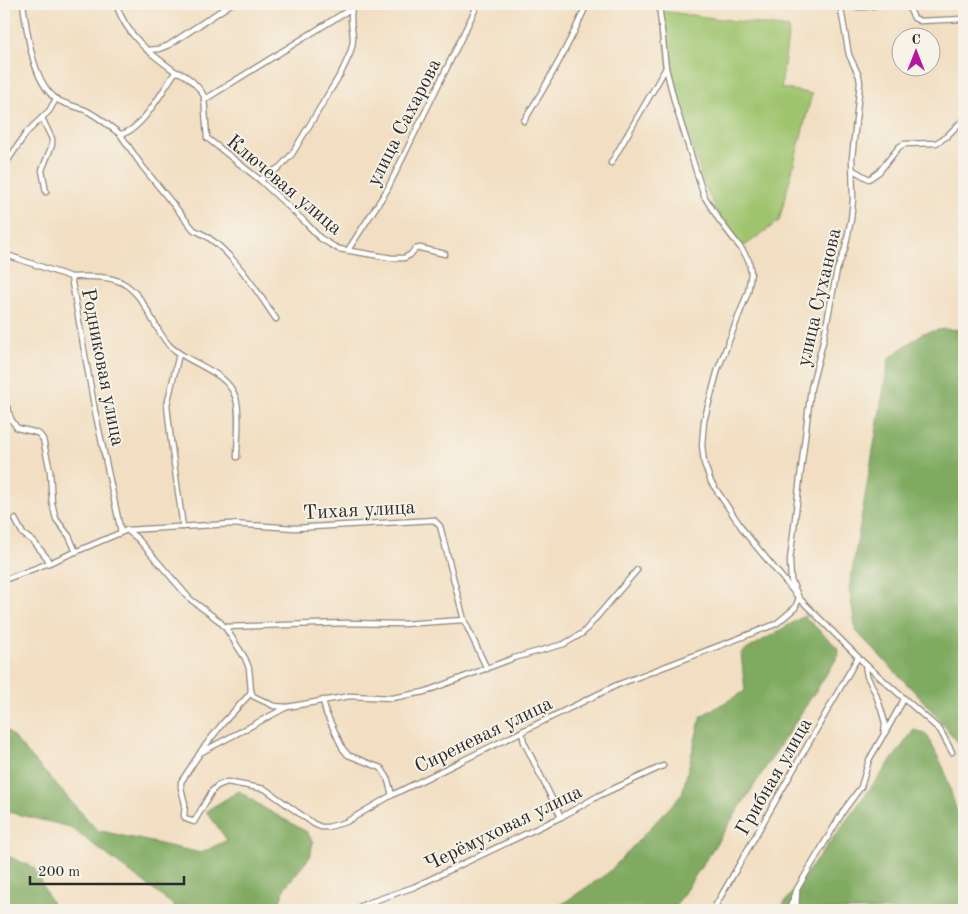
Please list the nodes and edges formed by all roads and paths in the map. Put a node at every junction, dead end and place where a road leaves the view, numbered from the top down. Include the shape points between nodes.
1 (23, 4) edge
2 (116, 4) edge
3 (231, 4) edge
4 (478, 4) edge
5 (587, 4) edge
6 (659, 4) edge
7 (840, 4) edge
8 (845, 4) edge
9 (878, 4) edge
10 (907, 4) edge
11 (354, 6) edge
12 (964, 19) edge
13 (147, 50) junction
14 (666, 68) junction
15 (176, 72) junction
16 (56, 100) junction
17 (204, 100) junction
18 (42, 118) junction
19 (964, 119) edge
20 (524, 121) dead end
21 (120, 134) junction
22 (611, 163) dead end
23 (4, 166) edge
24 (853, 170) junction
25 (260, 180) junction
26 (46, 192) dead end
27 (348, 250) junction
28 (4, 254) edge
29 (445, 254) dead end
30 (71, 277) junction
31 (276, 319) dead end
32 (180, 354) junction
33 (4, 398) edge
34 (237, 457) dead end
35 (15, 519) dead end
36 (183, 527) junction
37 (127, 530) junction
38 (121, 532) junction
39 (76, 552) junction
40 (49, 563) junction
41 (637, 570) dead end
42 (4, 580) edge
43 (799, 598) junction
44 (464, 620) junction
45 (225, 627) junction
46 (858, 657) junction
47 (865, 664) junction
48 (487, 669) junction
49 (251, 691) junction
50 (904, 699) junction
51 (322, 700) junction
52 (288, 707) junction
53 (525, 729) junction
54 (884, 734) junction
55 (952, 752) dead end
56 (200, 753) junction
57 (663, 766) dead end
58 (392, 795) junction
59 (561, 817) junction
60 (797, 889) junction
61 (354, 910) edge
62 (713, 910) edge
63 (789, 910) edge
64 (796, 910) edge

1 - 16 street via 38,74
2 - 13 street via 125,25
3 - 13 street via 169,45
4 - 27 street, улица Сахарова via 387,190
5 - 20 street via 569,44
6 - 14 street
7 - 24 street, улица Суханова via 849,55 860,83
8 - 9 street via 856,7
10 - 12 street via 914,18 920,21
11 - 17 street
11 - 25 street via 350,23 354,41 341,73 292,154 280,167
13 - 15 street
14 - 22 street
14 - 43 street via 704,196 743,251 751,272 748,292 718,369 704,421 704,463 711,482 746,534
15 - 17 street via 182,73 201,90
15 - 21 street via 137,125
16 - 18 street
16 - 21 street via 86,110
17 - 25 street, Ключевая улица via 207,138
18 - 23 street via 27,132
18 - 26 street via 52,139 42,170
19 - 24 street via 936,143 899,147 879,172 869,179
21 - 31 street via 194,230 206,235 241,268
24 - 43 street, улица Суханова via 851,219 811,388 790,570
25 - 27 street, Ключевая улица via 320,238 339,249
27 - 29 street, Ключевая улица via 392,258 404,258 420,248
28 - 30 street, Родниковая улица
30 - 32 street via 106,277 132,289 168,344
30 - 38 street, Родниковая улица
32 - 34 street via 216,374 235,394
32 - 36 street via 167,405
33 - 39 street via 17,428 39,434 42,439 56,519 70,536
35 - 40 street via 23,534 34,542
36 - 37 street, Тихая улица
36 - 44 street, Тихая улица via 230,524 295,528 434,520 440,526
37 - 38 street, Тихая улица
37 - 45 street via 144,544 190,599
38 - 39 street, Тихая улица
39 - 40 street, Тихая улица
40 - 42 street, Тихая улица
41 - 48 street via 576,639
43 - 46 street
43 - 53 street, Сиреневая улица via 795,608 776,624 617,685
44 - 45 street
44 - 48 street, Тихая улица
45 - 49 street via 246,658
46 - 47 street
46 - 62 street, Грибная улица
47 - 50 street
47 - 54 street via 881,709
48 - 51 street via 402,697 350,696
49 - 52 street via 263,702
49 - 56 street
50 - 54 street
50 - 55 street via 940,730
51 - 52 street
51 - 58 street via 343,749 348,755 381,768 387,776
52 - 56 street
53 - 58 street, Сиреневая улица
53 - 59 street via 522,732 524,742
54 - 60 street via 869,760 860,787
56 - 58 street, Сиреневая улица via 181,782 184,816 194,822 212,791 227,782 265,789 321,827 346,822
57 - 59 street, Черёмуховая улица
59 - 61 street, Черёмуховая улица via 414,887
60 - 63 street
60 - 64 street

